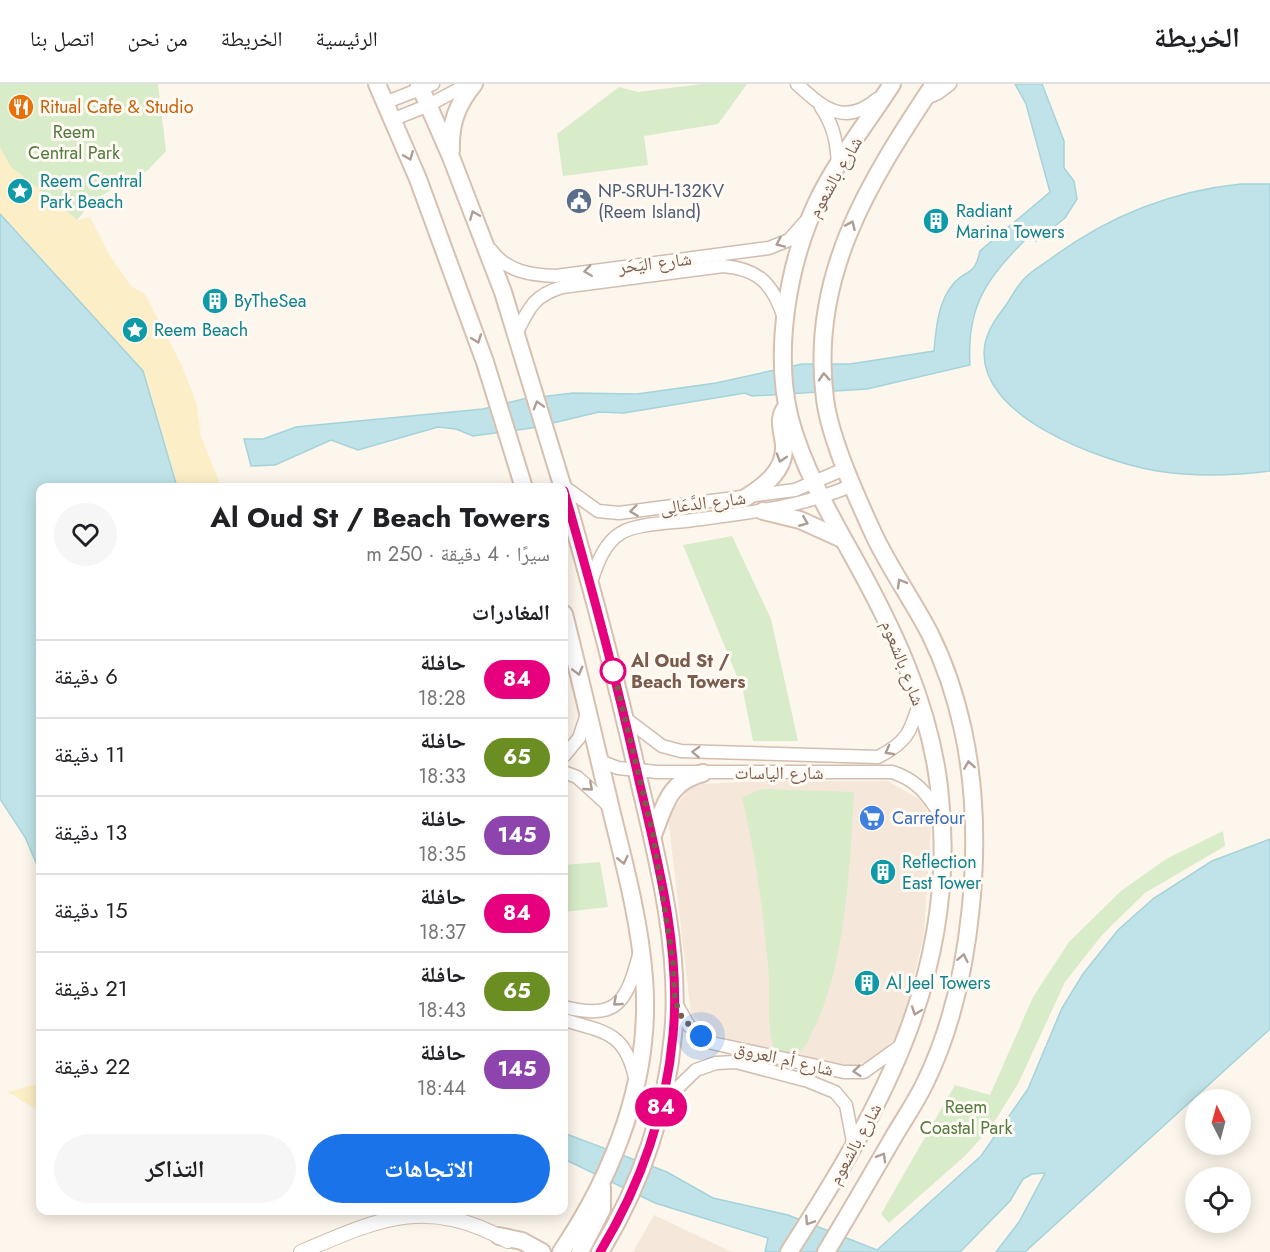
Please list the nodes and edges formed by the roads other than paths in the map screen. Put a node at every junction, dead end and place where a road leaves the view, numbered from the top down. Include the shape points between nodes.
1 (377, 84) edge
2 (468, 84) edge
3 (474, 84) edge
4 (797, 84) edge
5 (934, 84) edge
6 (950, 84) edge
7 (424, 86) edge
8 (889, 87) edge
9 (925, 91) edge
10 (387, 102) junction
11 (818, 104) junction
12 (429, 105) junction
13 (394, 119) junction
14 (451, 157) junction
15 (838, 166) junction
16 (818, 200) junction
17 (484, 239) junction
18 (785, 321) junction
19 (519, 342) junction
20 (787, 404) junction
21 (847, 468) junction
22 (815, 482) junction
23 (522, 483) edge
24 (562, 483) edge
25 (853, 485) junction
26 (568, 491) edge
27 (745, 498) junction
28 (822, 498) junction
29 (568, 505) edge
30 (763, 511) junction
31 (843, 539) junction
32 (591, 582) junction
33 (568, 630) edge
34 (920, 704) junction
35 (588, 710) junction
36 (625, 718) junction
37 (568, 751) edge
38 (600, 760) junction
39 (638, 771) junction
40 (703, 773) junction
41 (568, 774) edge
42 (611, 807) junction
43 (941, 816) junction
44 (653, 835) junction
45 (640, 951) junction
46 (675, 1001) junction
47 (568, 1008) edge
48 (568, 1021) edge
49 (905, 1042) junction
50 (717, 1044) junction
51 (716, 1063) junction
52 (636, 1082) junction
53 (663, 1102) junction
54 (854, 1148) junction
55 (602, 1186) junction
56 (500, 1236) junction
57 (610, 1244) edge
58 (302, 1252) edge
59 (510, 1252) edge
60 (525, 1252) edge
61 (542, 1252) edge
62 (561, 1252) edge
63 (580, 1252) edge
64 (600, 1252) edge
65 (789, 1252) edge
66 (826, 1252) edge

1 - 10 main road
2 - 12 street
3 - 14 main road via 455,114 450,135
4 - 11 street
5 - 9 main road, شارع بالشعوم
6 - 9 street via 938,93
7 - 10 street
7 - 12 main road
8 - 11 street via 861,111 847,114
8 - 15 main road, شارع بالشعوم
21 -> 9 main road, شارع بالشعوم via 825,400 824,322 836,262 860,206
10 - 13 main road
11 - 15 street via 830,119 837,139
12 - 13 street
12 - 14 main road
13 -> 23 main road via 485,362
17 -> 14 main road
15 - 16 main road, شارع بالشعوم
16 -> 17 street, شارع اليَحَر via 789,240 769,248 556,276 515,270 499,260
16 - 18 main road, شارع بالشعوم via 796,256
17 - 19 main road
18 - 19 street, شارع اليَحَر via 770,286 757,274 723,266 544,293 534,302
18 - 20 main road, شارع بالشعوم
24 -> 19 main road
20 - 22 main road, شارع بالشعوم
20 -> 27 main road via 780,417 785,449 778,469 764,487
21 - 22 street, شارع الدَّعَالِى
21 - 25 main road, شارع بالشعوم
22 - 27 street, شارع الدَّعَالِى via 795,490
22 - 28 main road, شارع بالشعوم
25 - 28 street, شارع الدَّعَالِى
66 -> 25 main road, شارع بالشعوم via 926,1082 949,1017 974,896 974,816 963,730 947,675
27 -> 26 street, شارع الدَّعَالِى via 608,513
28 - 30 street, شارع الدَّعَالِى
28 - 31 main road, شارع بالشعوم
29 - 32 main road
30 -> 31 main road via 800,519
30 - 32 street, شارع الدَّعَالِى via 630,529 610,542
31 - 34 main road, شارع بالشعوم via 901,649
32 - 36 main road
33 -> 35 main road
34 -> 36 street, شارع الياسات via 911,732 899,746 878,757 681,751 662,747
34 - 43 main road, شارع بالشعوم via 935,764
35 - 37 street via 579,738
35 - 38 main road
36 - 39 main road
38 - 39 street, شارع الياسات
38 - 42 main road
39 - 40 street, شارع الياسات
39 - 44 main road
40 - 43 street, شارع الياسات via 892,772 923,790
40 - 44 main road via 689,776 670,793
41 -> 42 street
42 -> 45 main road via 632,895
43 -> 49 main road, شارع بالشعوم via 942,895 923,992
44 - 46 main road via 673,961
45 -> 47 street via 629,988 618,1003 599,1012
45 - 52 main road via 644,1018
46 - 50 street, شارع أم العروق via 688,1026
46 - 53 main road
48 - 52 street via 618,1039 627,1051
49 -> 50 street, شارع أم العروق via 864,1072 844,1072
49 - 54 main road, شارع بالشعوم
50 - 51 street via 713,1056
51 - 53 street, شارع أم العروق via 696,1070
51 - 54 street, شارع أم العروق via 753,1066 835,1092 846,1105
52 - 55 main road via 622,1140
53 - 57 main road via 636,1183
54 -> 65 main road, شارع بالشعوم
55 - 62 main road
55 - 63 main road via 602,1209
56 - 58 street via 456,1219 417,1215 364,1225
56 - 59 main road
56 - 60 street
56 - 61 main road via 522,1241
57 - 64 main road

